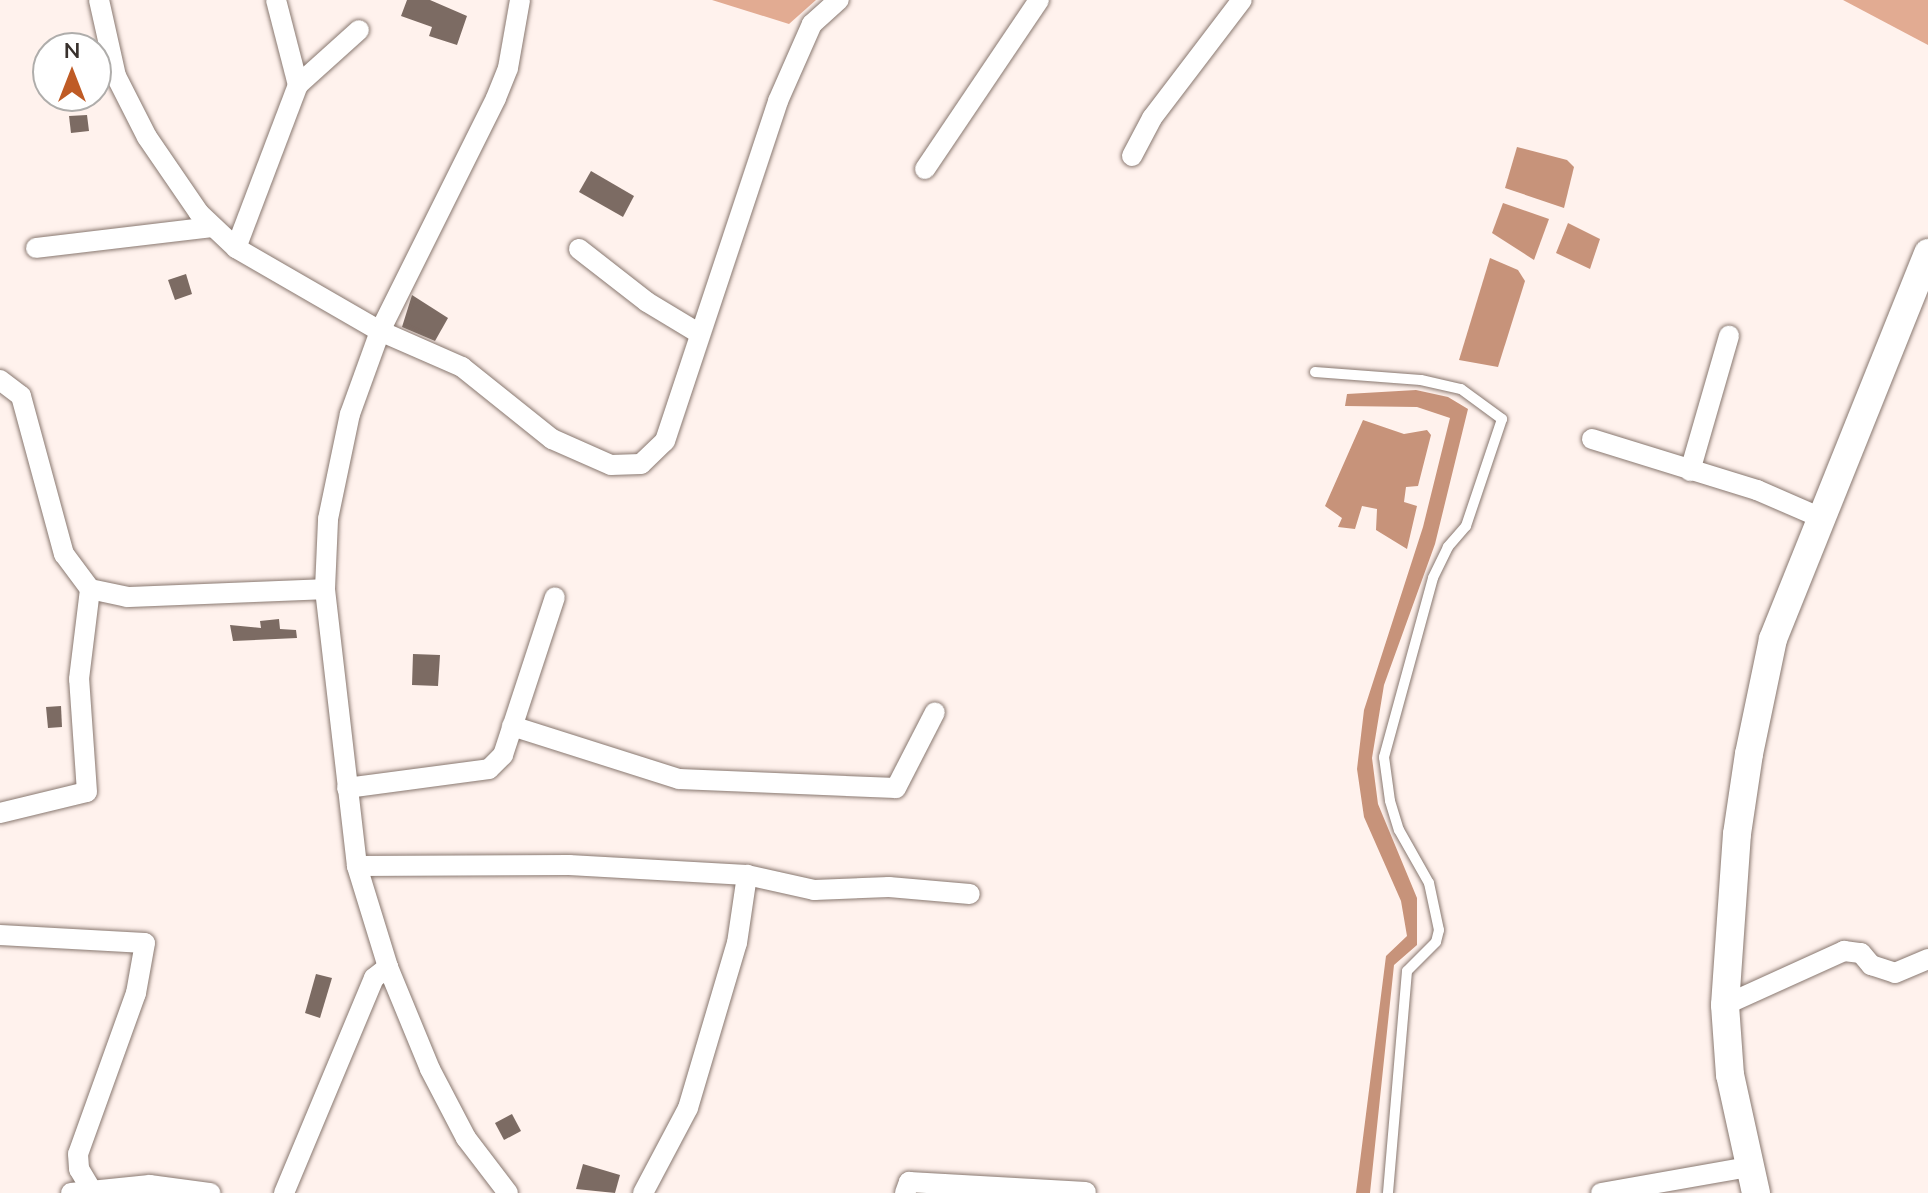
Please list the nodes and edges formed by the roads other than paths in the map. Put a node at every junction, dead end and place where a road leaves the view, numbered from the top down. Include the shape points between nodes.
1 (99, 0) edge
2 (276, 0) edge
3 (520, 0) edge
4 (839, 0) edge
5 (1039, 0) edge
6 (1242, 0) edge
7 (359, 30) dead end
8 (298, 85) junction
9 (1132, 156) dead end
10 (925, 169) dead end
11 (213, 227) junction
12 (36, 248) dead end
13 (236, 248) junction
14 (579, 249) dead end
15 (1928, 253) edge
16 (380, 331) junction
17 (700, 334) junction
18 (1729, 336) dead end
19 (1315, 372) dead end
20 (0, 380) edge
21 (1592, 439) dead end
22 (1690, 471) junction
23 (1819, 517) junction
24 (90, 589) junction
25 (325, 589) junction
26 (555, 597) dead end
27 (935, 712) dead end
28 (512, 726) junction
29 (347, 788) junction
30 (0, 813) edge
31 (357, 866) junction
32 (747, 875) junction
33 (970, 894) dead end
34 (0, 935) edge
35 (1928, 959) edge
36 (388, 967) junction
37 (1725, 1005) junction
38 (1752, 1180) edge
39 (92, 1191) junction
40 (1086, 1192) edge
41 (71, 1193) edge
42 (210, 1193) edge
43 (284, 1193) edge
44 (508, 1193) edge
45 (643, 1193) edge
46 (905, 1193) edge
47 (1388, 1193) edge
48 (1601, 1193) edge

1 - 11 street via 116,76 147,137
2 - 8 street
3 - 16 street via 508,68 480,137
4 - 17 street via 812,24 778,101
5 - 10 street
6 - 9 street via 1152,118
7 - 8 street
8 - 13 street
11 - 12 street
11 - 13 street
13 - 16 street
14 - 17 street via 647,302
15 - 23 main road
16 - 17 street via 462,367 552,439 611,465 641,464 665,441
16 - 25 street via 350,414 328,519
18 - 22 street
19 - 47 lane via 1421,380 1461,389 1502,419 1466,526 1433,578 1384,757 1394,816 1429,883 1439,930 1436,942 1407,971
20 - 24 street via 21,396 64,554
21 - 22 street
22 - 23 street via 1757,490
23 - 37 main road via 1773,639 1760,697 1737,834
24 - 25 street via 127,597
24 - 30 street via 79,679 87,792
25 - 29 street
26 - 28 street
27 - 28 street via 896,788 679,779
28 - 29 street via 503,755 489,769
29 - 31 street
31 - 32 street via 569,865
31 - 36 street
32 - 33 street via 814,890 889,887
32 - 45 street via 737,943 688,1108
34 - 39 street via 145,943 136,993 78,1154 79,1169
35 - 37 street via 1895,973 1871,965 1861,953 1844,951
36 - 43 street via 374,978
36 - 44 street via 466,1138
37 - 38 main road via 1730,1075
38 - 48 street
39 - 41 street
39 - 42 street via 150,1185
40 - 46 street via 909,1182

